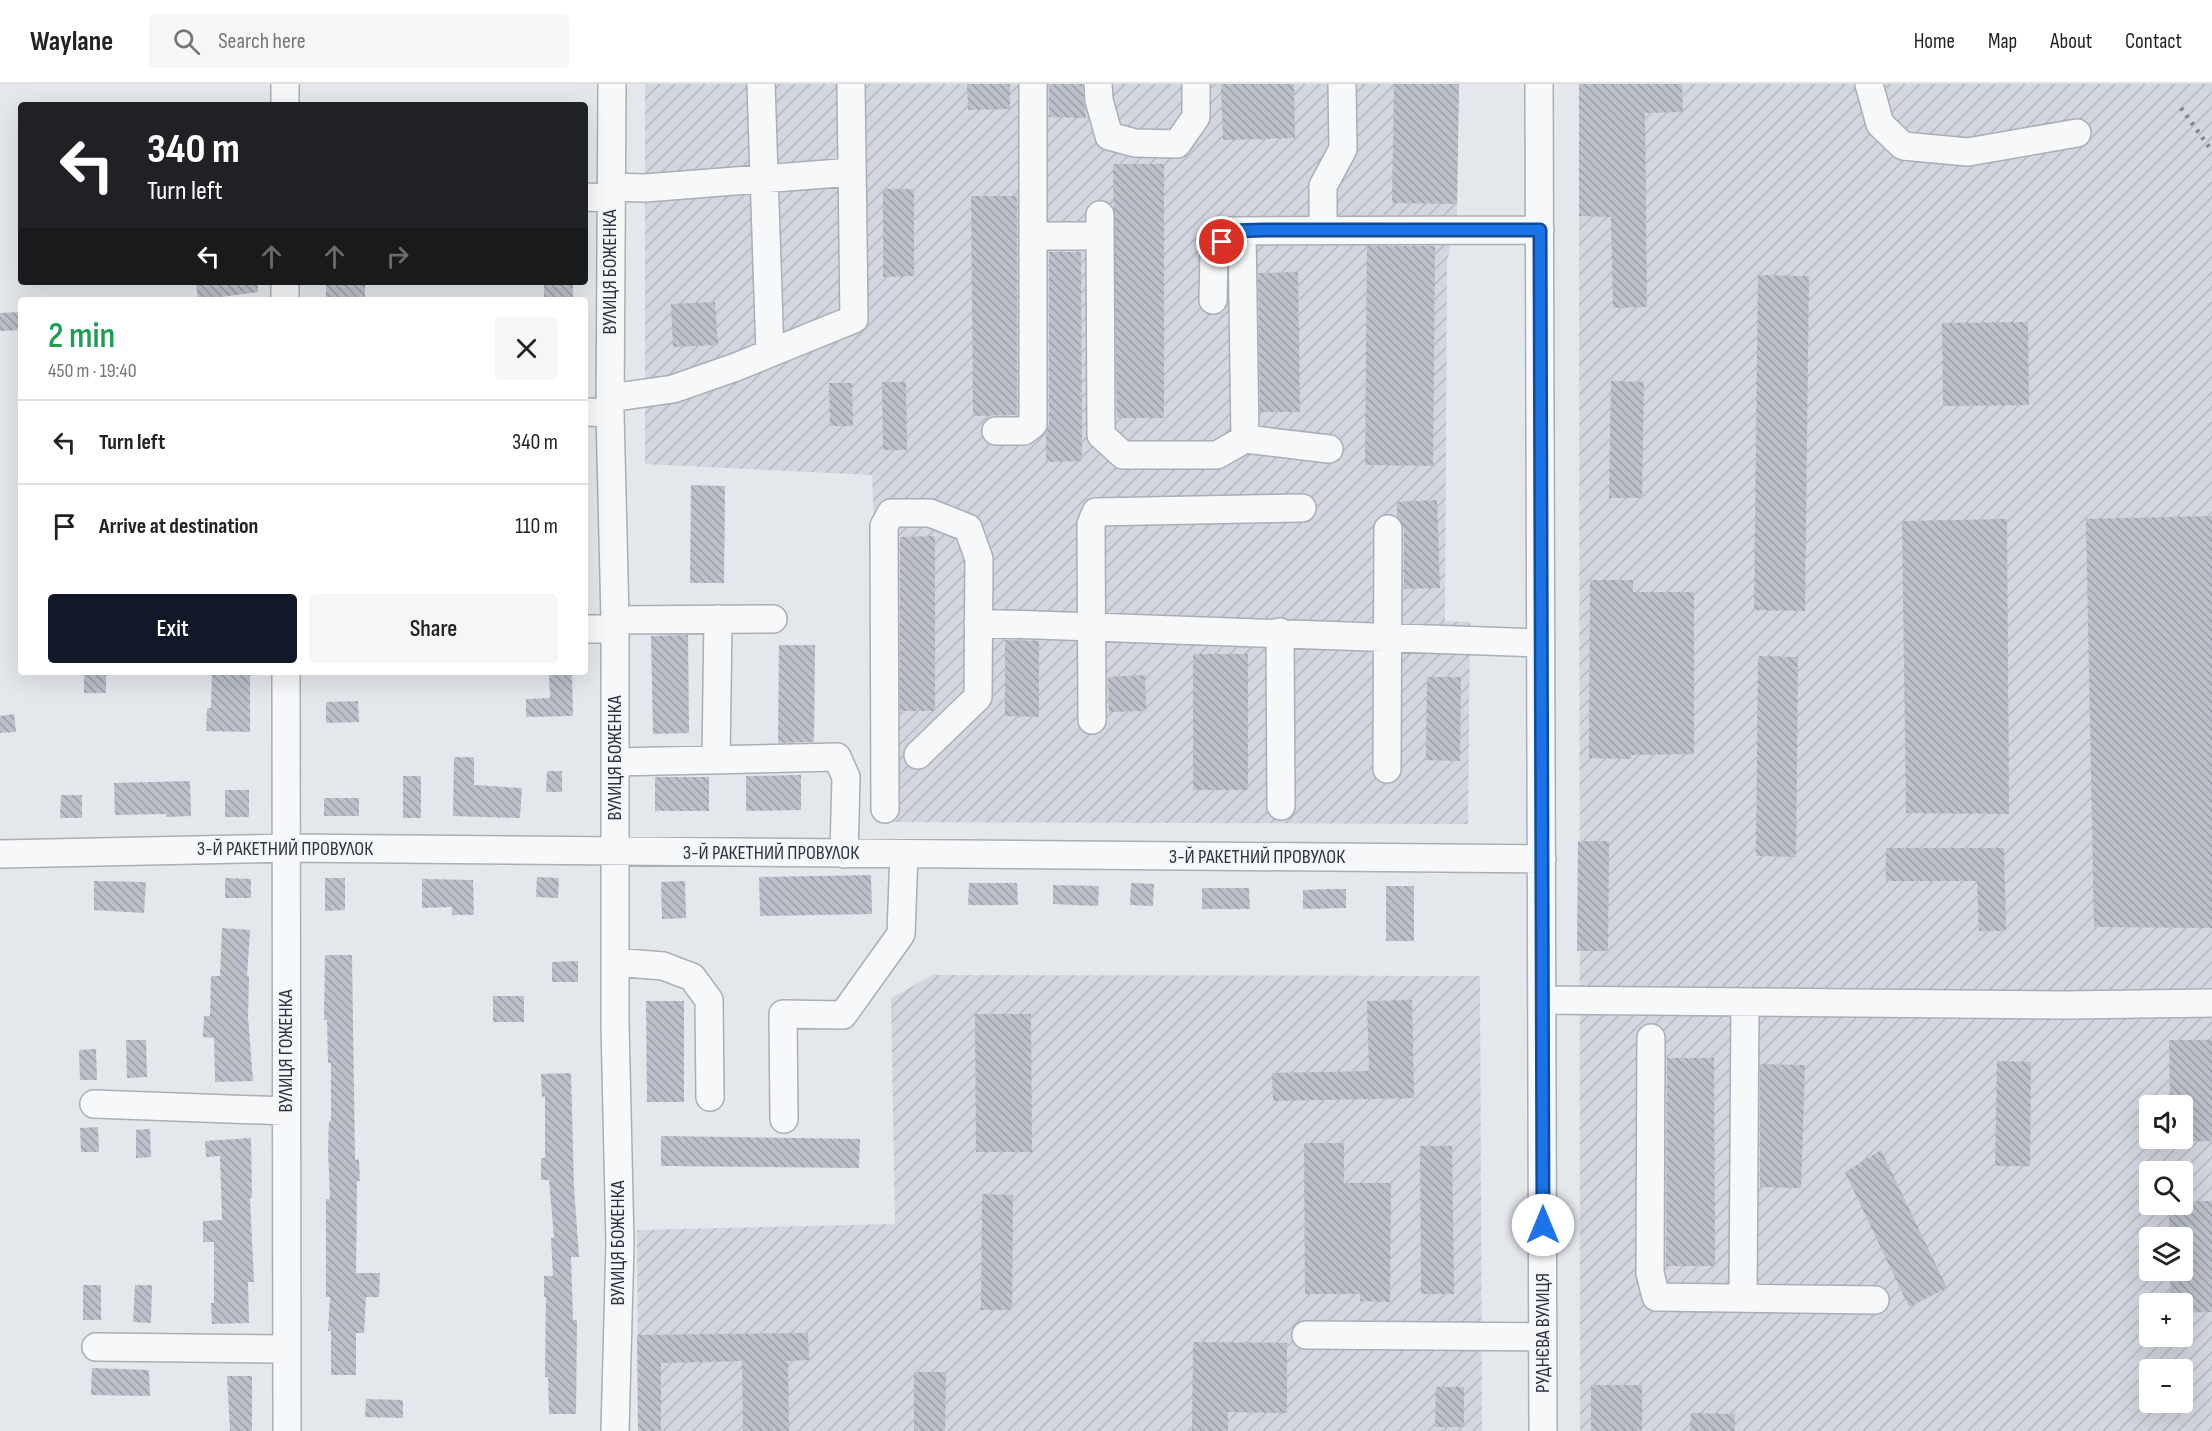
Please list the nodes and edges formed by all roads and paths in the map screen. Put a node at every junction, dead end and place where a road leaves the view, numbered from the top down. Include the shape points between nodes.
1 (285, 84) edge
2 (612, 84) edge
3 (761, 84) edge
4 (851, 84) edge
5 (1033, 84) edge
6 (1098, 84) edge
7 (1196, 84) edge
8 (1342, 84) edge
9 (1539, 84) edge
10 (1869, 84) edge
11 (285, 102) edge
12 (2077, 132) dead end
13 (852, 172) junction
14 (764, 179) junction
15 (602, 194) edge
16 (1323, 230) junction
17 (1540, 230) junction
18 (1242, 231) junction
19 (1035, 236) junction
20 (1213, 300) dead end
21 (770, 353) junction
22 (602, 407) edge
23 (996, 431) dead end
24 (1245, 439) junction
25 (1329, 449) dead end
26 (1302, 508) dead end
27 (1388, 529) dead end
28 (718, 619) junction
29 (773, 619) dead end
30 (978, 623) junction
31 (615, 625) junction
32 (1090, 627) junction
33 (588, 629) edge
34 (1280, 632) junction
35 (1388, 636) junction
36 (1541, 643) junction
37 (286, 675) edge
38 (1092, 720) dead end
39 (918, 755) dead end
40 (716, 759) junction
41 (615, 762) junction
42 (1388, 769) dead end
43 (1281, 806) dead end
44 (885, 809) dead end
45 (286, 848) junction
46 (615, 852) junction
47 (0, 854) edge
48 (844, 854) junction
49 (904, 854) junction
50 (1542, 859) junction
51 (615, 962) junction
52 (1542, 1000) junction
53 (1745, 1003) junction
54 (2212, 1003) edge
55 (1651, 1038) dead end
56 (710, 1097) dead end
57 (94, 1104) dead end
58 (286, 1111) junction
59 (784, 1119) dead end
60 (1743, 1298) junction
61 (1875, 1300) dead end
62 (1306, 1335) dead end
63 (1543, 1337) junction
64 (96, 1347) dead end
65 (286, 1349) junction
66 (286, 1431) edge
67 (615, 1431) edge
68 (1543, 1431) edge

1 - 11 street
2 - 15 street, ВУЛИЦЯ БОЖЕНКА
3 - 14 street
4 - 13 street
5 - 19 street
6 - 7 street via 1098,100 1109,136 1135,143 1177,144 1196,117
8 - 16 street via 1343,148 1323,186
9 - 17 street, РУДНЄВА ВУЛИЦЯ
10 - 12 street via 1880,124 1903,146 1968,152
13 - 14 street
13 - 21 street via 854,319
14 - 15 street
14 - 21 street
15 - 22 street, ВУЛИЦЯ БОЖЕНКА
16 - 17 street
16 - 18 street
17 - 36 street, РУДНЄВА ВУЛИЦЯ
18 - 20 street via 1231,231 1214,252
18 - 24 street
19 - 23 street via 1033,424 1024,431
19 - 24 street via 1100,225 1101,435 1124,455 1217,455
21 - 22 street via 673,389
22 - 31 street, ВУЛИЦЯ БОЖЕНКА
24 - 25 street
26 - 32 street via 1096,512 1090,524
27 - 35 street
28 - 29 street
28 - 31 street
28 - 40 street
30 - 32 street
30 - 39 street via 978,697
30 - 44 street via 979,559 968,528 930,513 891,513 884,526
31 - 33 street
31 - 41 street, ВУЛИЦЯ БОЖЕНКА
32 - 34 street
32 - 38 street
34 - 35 street
34 - 43 street
35 - 36 street
35 - 42 street
36 - 50 street, РУДНЄВА ВУЛИЦЯ
37 - 45 street, ВУЛИЦЯ ГОЖЕНКА
40 - 41 street
40 - 48 street via 837,757 846,777
41 - 46 street, ВУЛИЦЯ БОЖЕНКА
45 - 46 street, 3-Й РАКЕТНИЙ ПРОВУЛОК
45 - 47 street, 3-Й РАКЕТНИЙ ПРОВУЛОК
45 - 58 street, ВУЛИЦЯ ГОЖЕНКА
46 - 48 street, 3-Й РАКЕТНИЙ ПРОВУЛОК
46 - 51 street, ВУЛИЦЯ БОЖЕНКА
48 - 49 street, 3-Й РАКЕТНИЙ ПРОВУЛОК
49 - 50 street, 3-Й РАКЕТНИЙ ПРОВУЛОК
49 - 59 street via 901,934 843,1015 783,1014
50 - 52 street, РУДНЄВА ВУЛИЦЯ
51 - 56 street via 663,966 692,977 709,1000
51 - 67 street, ВУЛИЦЯ БОЖЕНКА via 620,1244
52 - 53 street
52 - 63 street, РУДНЄВА ВУЛИЦЯ
53 - 54 street
53 - 60 street
55 - 60 street via 1650,1273 1656,1297
57 - 58 street
58 - 65 street, ВУЛИЦЯ ГОЖЕНКА
60 - 61 street
62 - 63 street
63 - 68 street, РУДНЄВА ВУЛИЦЯ
64 - 65 street
65 - 66 street, ВУЛИЦЯ ГОЖЕНКА

